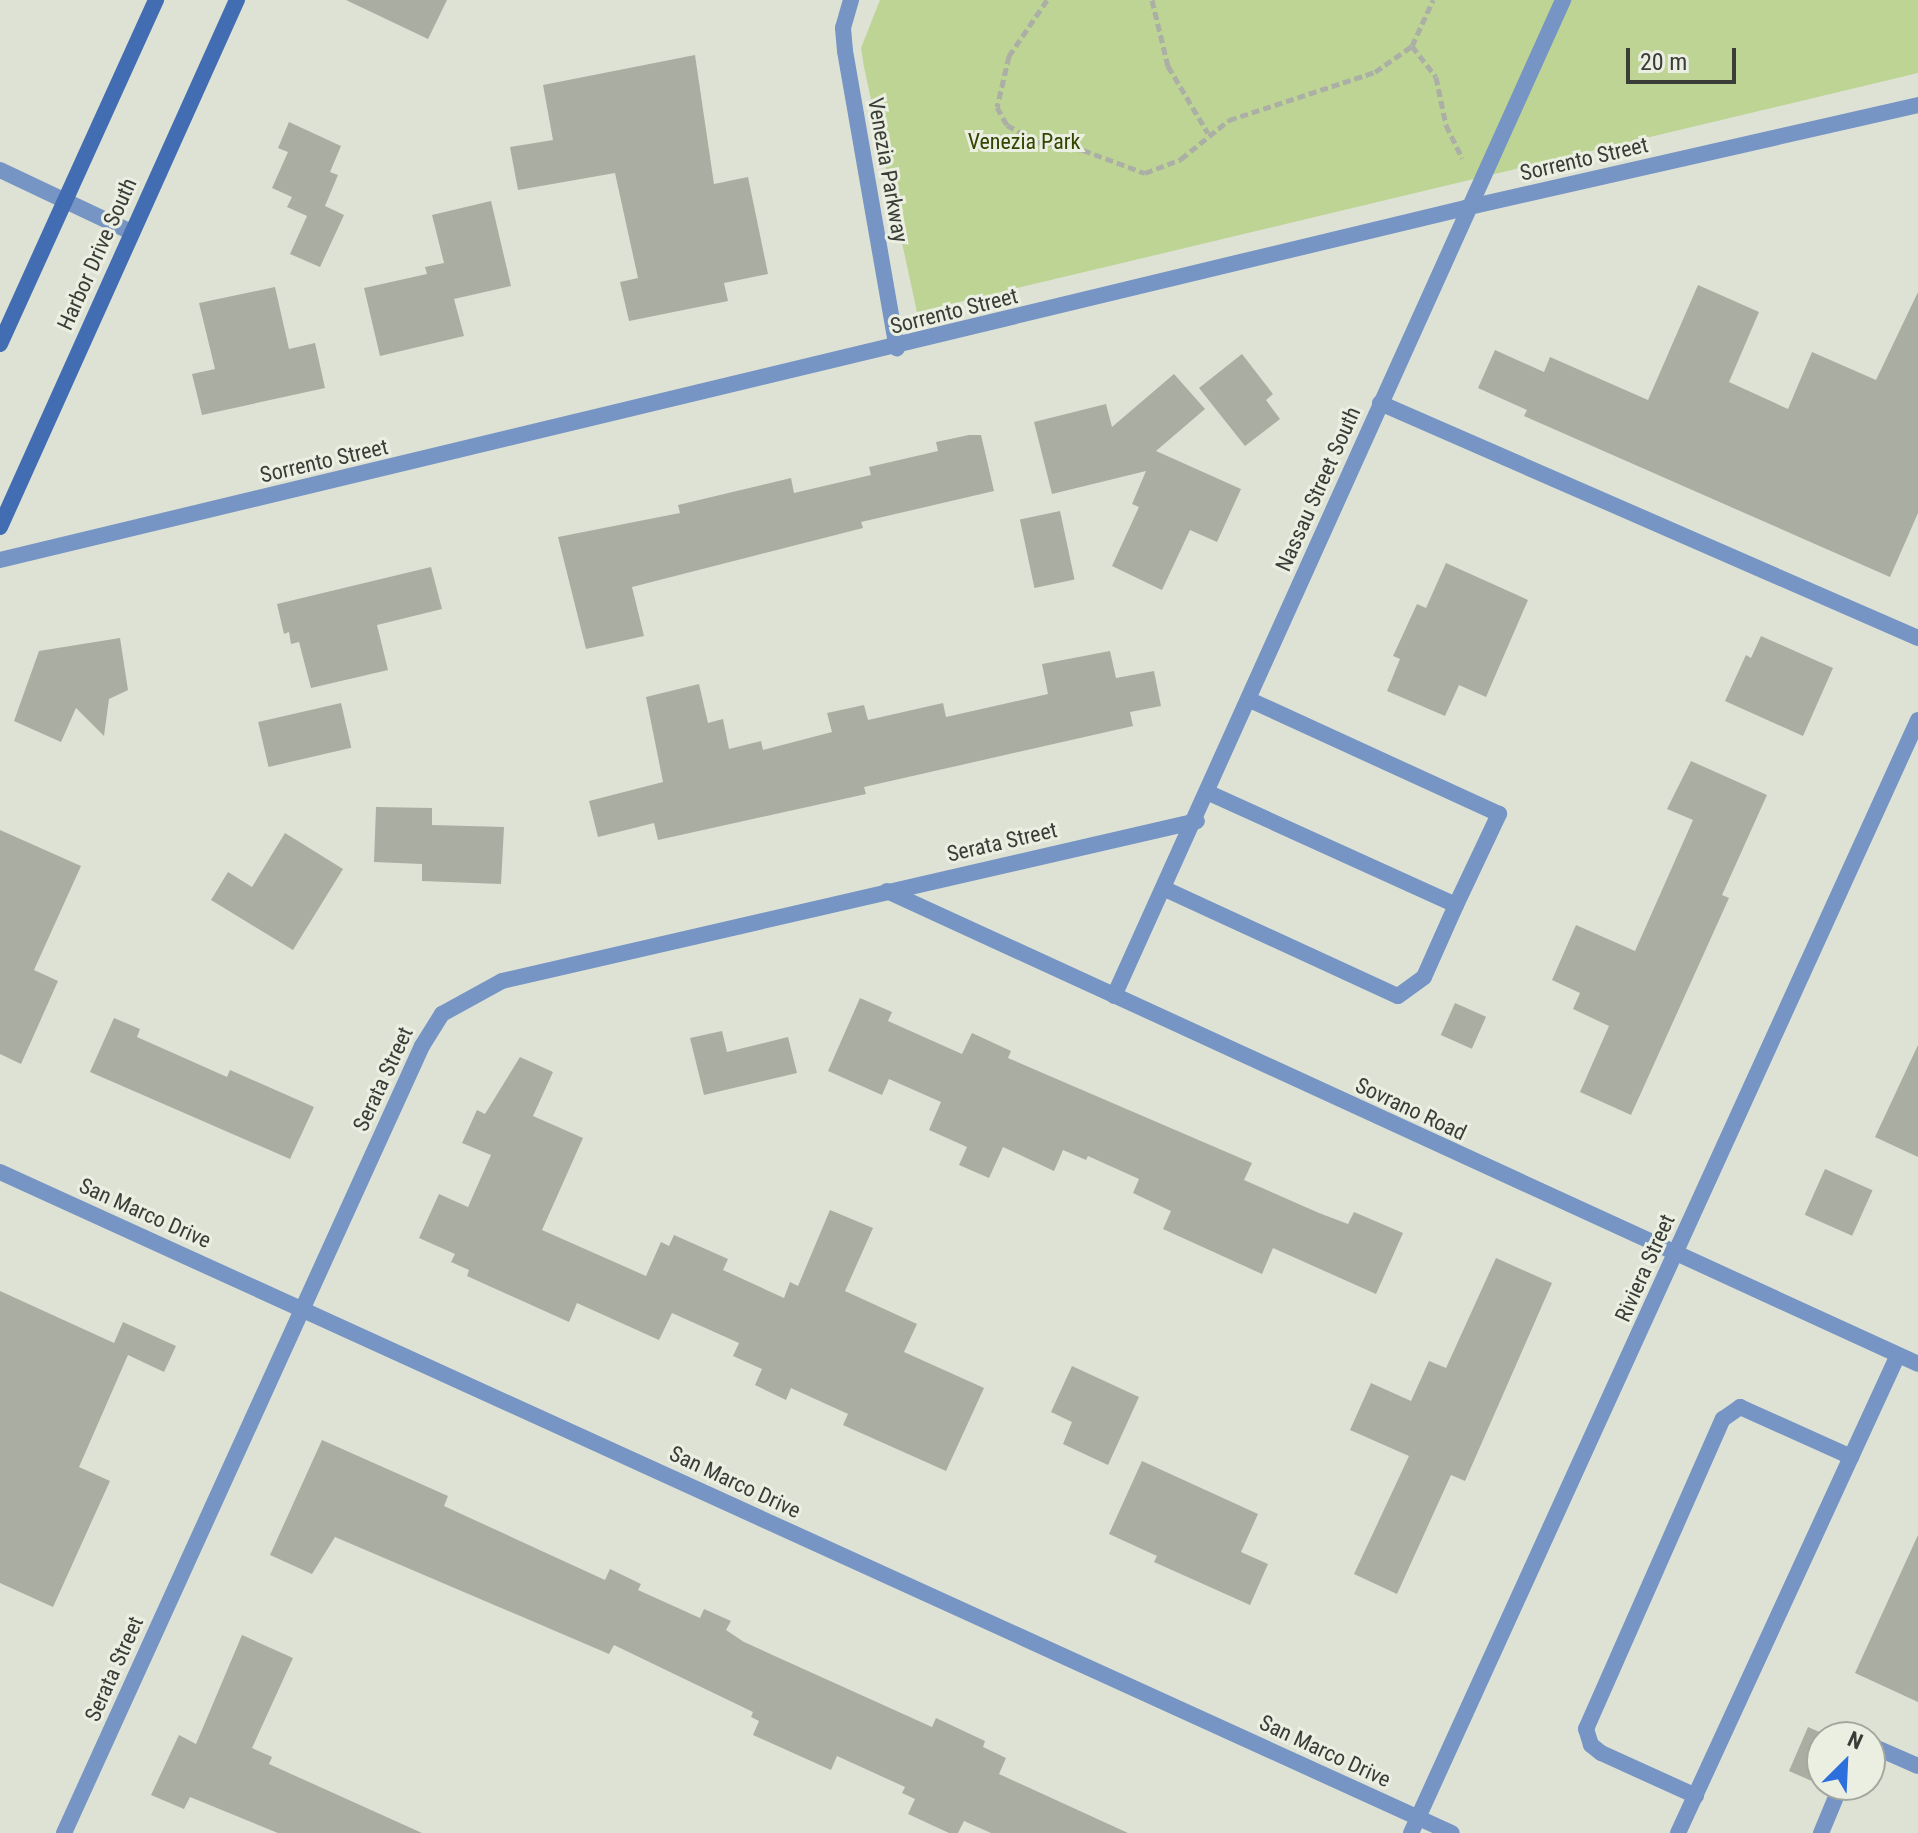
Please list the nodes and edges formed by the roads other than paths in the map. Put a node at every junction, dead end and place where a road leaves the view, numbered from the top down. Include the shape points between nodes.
1 (156, 0) edge
2 (237, 0) edge
3 (851, 0) edge
4 (1563, 0) edge
5 (1918, 105) edge
6 (0, 170) edge
7 (66, 200) junction
8 (1465, 208) junction
9 (131, 232) junction
10 (0, 344) edge
11 (897, 348) junction
12 (1380, 403) junction
13 (0, 527) edge
14 (0, 560) edge
15 (1918, 638) edge
16 (1250, 700) junction
17 (1918, 721) edge
18 (1209, 793) junction
19 (1197, 821) junction
20 (1165, 889) junction
21 (887, 891) junction
22 (1456, 905) junction
23 (1114, 996) junction
24 (0, 1172) edge
25 (1675, 1254) junction
26 (302, 1309) junction
27 (1898, 1355) junction
28 (1918, 1364) edge
29 (1851, 1457) junction
30 (1886, 1752) edge
31 (1918, 1766) edge
32 (1696, 1796) junction
33 (1834, 1801) edge
34 (1415, 1826) edge
35 (64, 1833) edge
36 (1452, 1833) edge
37 (1678, 1833) edge
38 (1821, 1833) edge

1 - 7 street
2 - 9 street, Harbor Drive South
3 - 11 street, Venezia Parkway via 843,28 845,51
4 - 8 street, Nassau Street South
5 - 8 street, Sorrento Street
6 - 7 street
7 - 9 street
7 - 10 street
8 - 11 street, Sorrento Street
8 - 12 street, Nassau Street South
9 - 13 street, Harbor Drive South
11 - 14 street, Sorrento Street
12 - 15 street
12 - 16 street, Nassau Street South
16 - 18 street, Nassau Street South
16 - 22 street via 1499,814
17 - 25 street, Riviera Street
18 - 19 street, Nassau Street South
18 - 22 street
19 - 20 street, Nassau Street South
19 - 21 street, Serata Street
20 - 22 street via 1398,996 1424,977
20 - 23 street, Nassau Street South
21 - 23 street, Sovrano Road
21 - 26 street, Serata Street via 502,981 455,1003 430,1029
23 - 25 street, Sovrano Road
24 - 26 street, San Marco Drive
25 - 27 street, Sovrano Road
25 - 34 street, Riviera Street
26 - 34 street, San Marco Drive
26 - 35 street, Serata Street
27 - 28 street, Sovrano Road
27 - 29 street
29 - 32 street
29 - 32 street via 1740,1407 1723,1419 1586,1729 1591,1745 1601,1753
30 - 31 street
32 - 37 street
33 - 38 street
34 - 36 street, San Marco Drive

